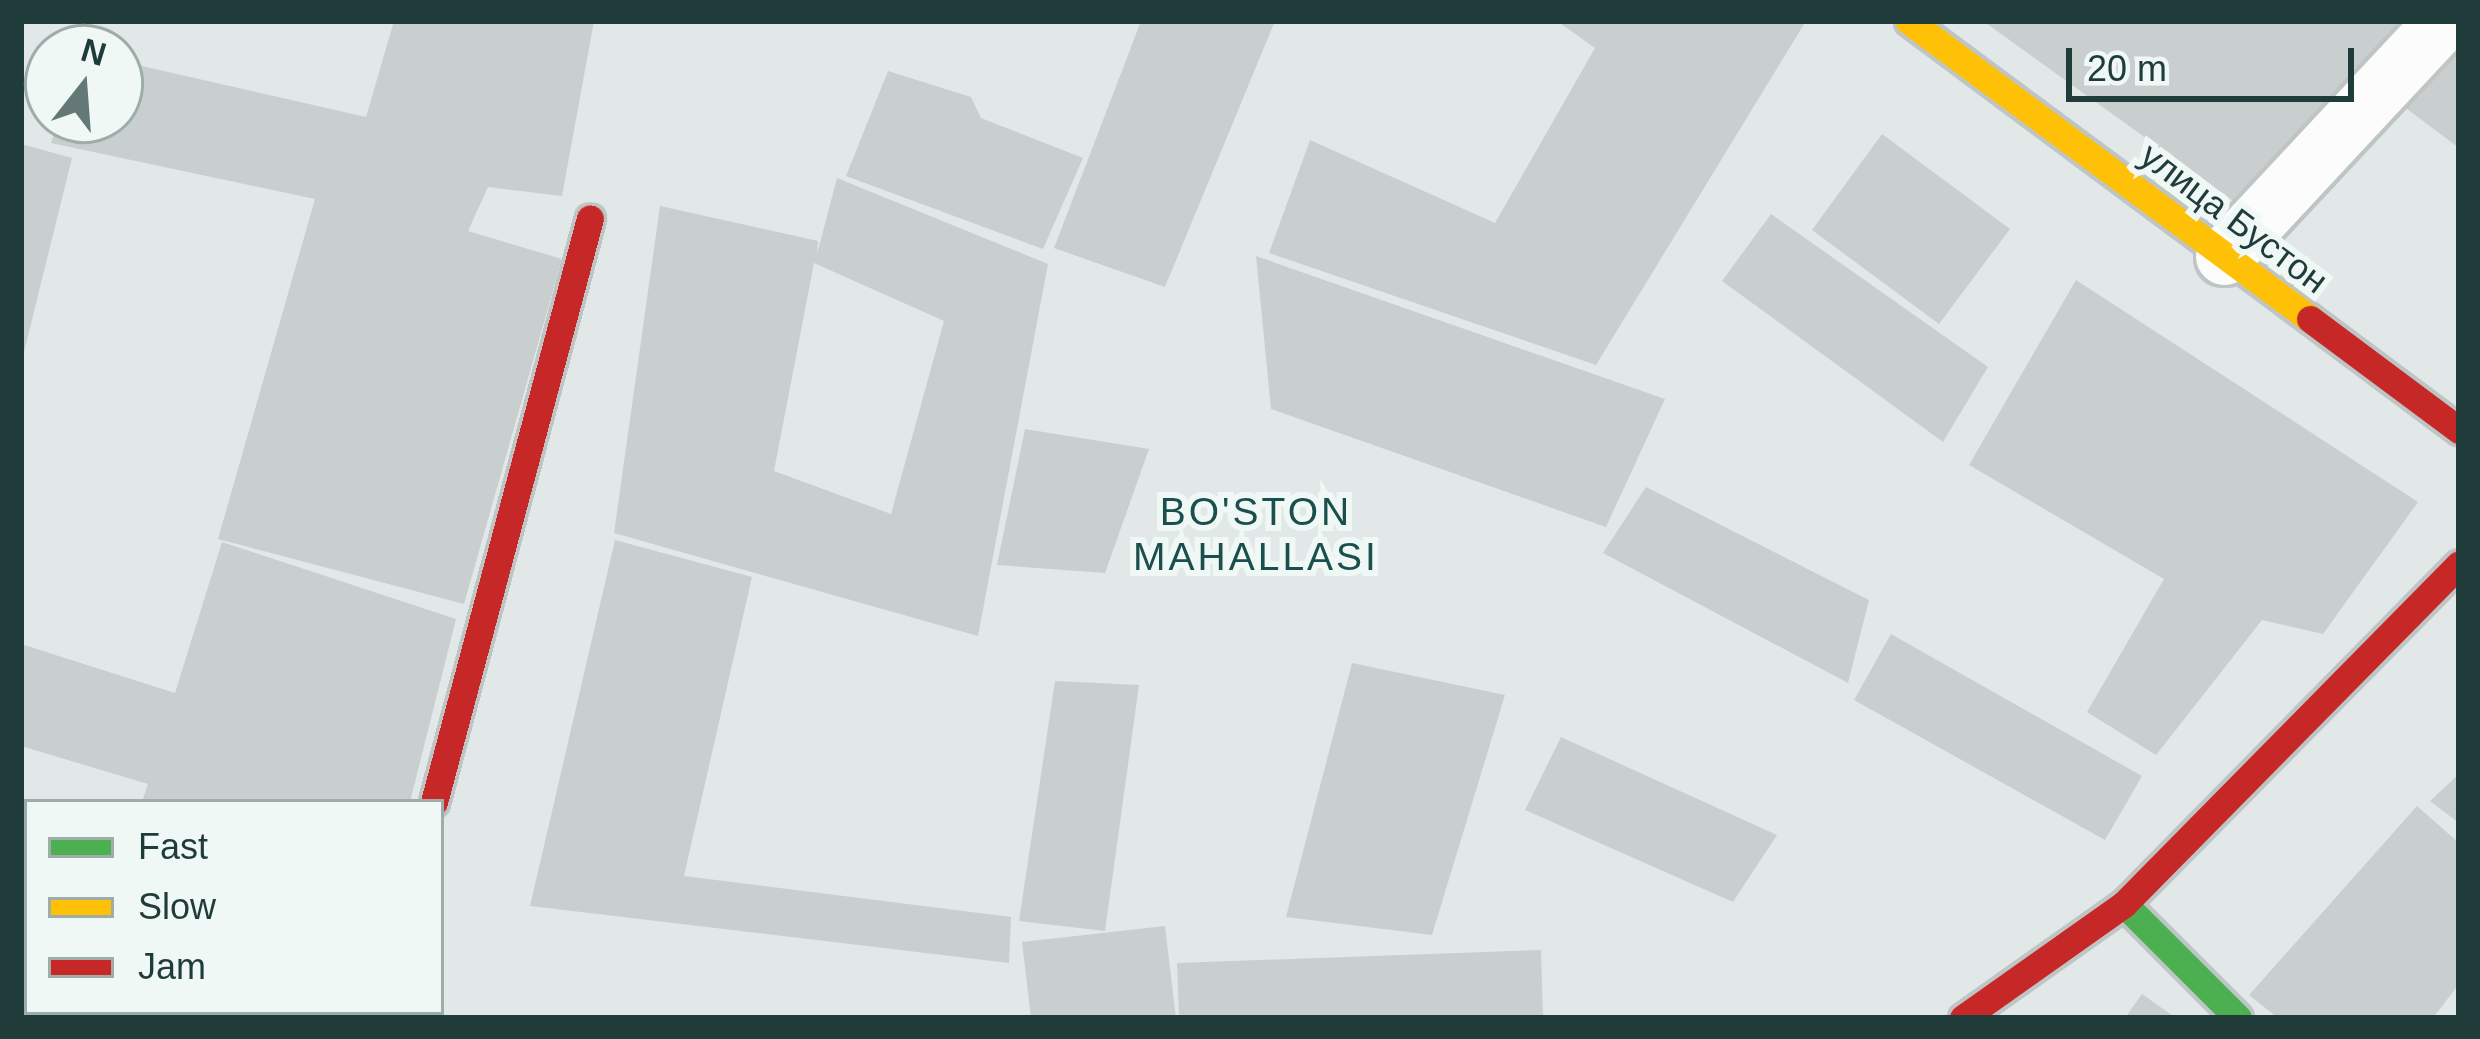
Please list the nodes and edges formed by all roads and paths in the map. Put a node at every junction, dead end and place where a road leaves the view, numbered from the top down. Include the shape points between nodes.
1 (1909, 21) edge
2 (2443, 21) edge
3 (590, 218) dead end
4 (2224, 256) junction
5 (2459, 430) edge
6 (2459, 564) edge
7 (435, 799) edge
8 (2124, 904) junction
9 (1963, 1018) edge
10 (2238, 1018) edge

1 - 4 street, улица Бустон
2 - 4 lane
3 - 7 street
4 - 5 street, улица Бустон
6 - 8 street
8 - 9 street
8 - 10 street

